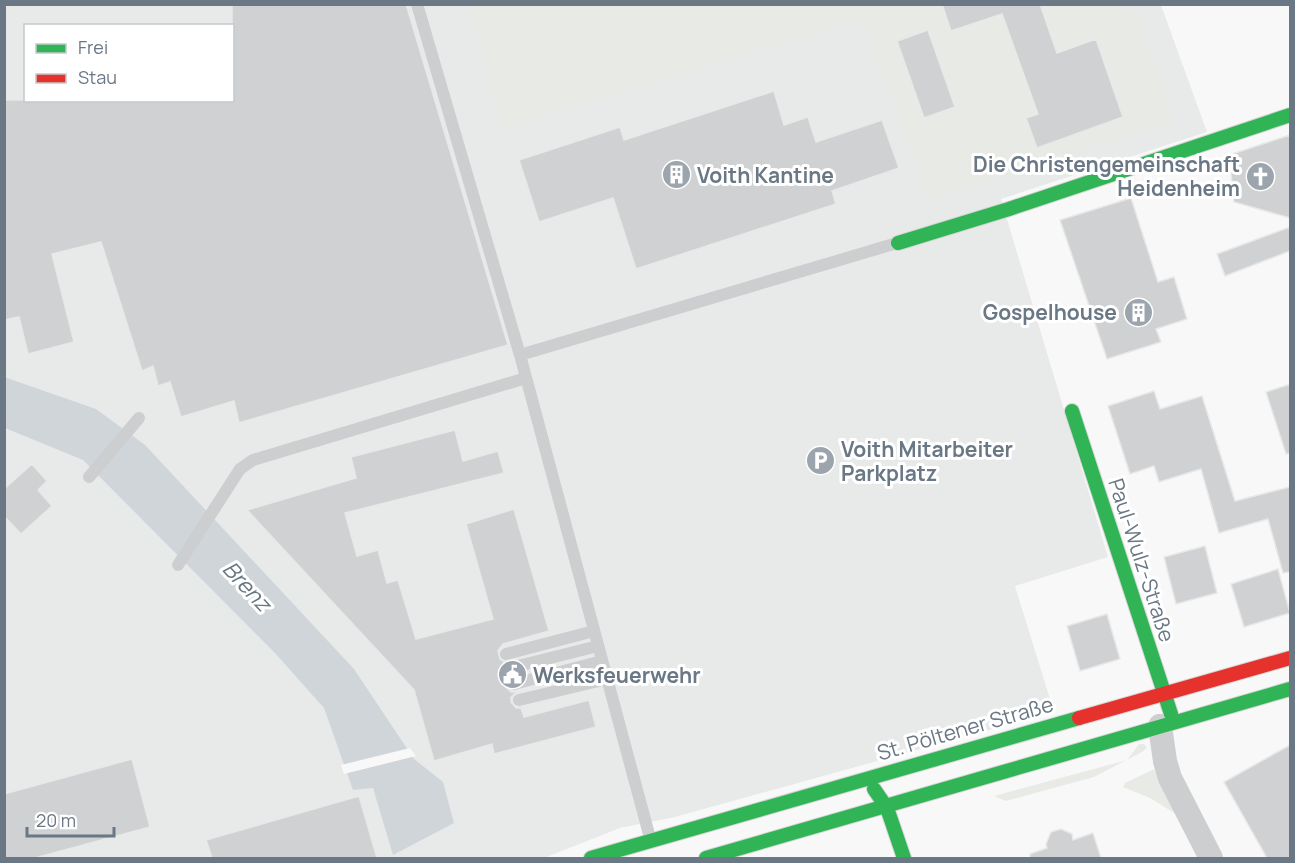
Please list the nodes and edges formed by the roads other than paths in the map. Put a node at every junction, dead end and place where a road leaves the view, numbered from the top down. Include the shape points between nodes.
1 (417, 4) edge
2 (1290, 115) edge
3 (898, 243) joint
4 (520, 355) junction
5 (526, 378) junction
6 (1071, 411) dead end
7 (139, 418) dead end
8 (89, 477) dead end
9 (178, 566) dead end
10 (594, 631) junction
11 (598, 646) junction
12 (506, 654) dead end
13 (1290, 658) edge
14 (602, 661) junction
15 (510, 668) dead end
16 (607, 679) junction
17 (514, 684) dead end
18 (1290, 689) edge
19 (1164, 694) junction
20 (519, 700) dead end
21 (1167, 724) junction
22 (861, 779) junction
23 (887, 808) junction
24 (650, 839) junction
25 (591, 858) edge
26 (656, 858) edge
27 (706, 858) edge
28 (904, 858) edge
29 (1211, 858) edge

1 - 4 lane
2 - 3 main road
3 - 4 lane
4 - 5 lane
5 - 9 lane via 253,460 240,469
5 - 10 lane
6 - 19 main road, Paul-Wulz-Straße
7 - 8 lane
10 - 11 lane
10 - 12 lane
11 - 14 lane
11 - 15 lane
13 - 19 main road, St. Pöltener Straße
14 - 16 lane
14 - 17 lane
16 - 20 lane
16 - 24 lane
18 - 21 main road
19 - 21 main road, Paul-Wulz-Straße
19 - 22 main road, St. Pöltener Straße
21 - 23 main road
21 - 29 street via 1165,761 1170,778
22 - 23 main road via 877,792
22 - 24 main road, St. Pöltener Straße
23 - 27 main road
23 - 28 main road
24 - 25 main road, St. Pöltener Straße
24 - 26 main road

